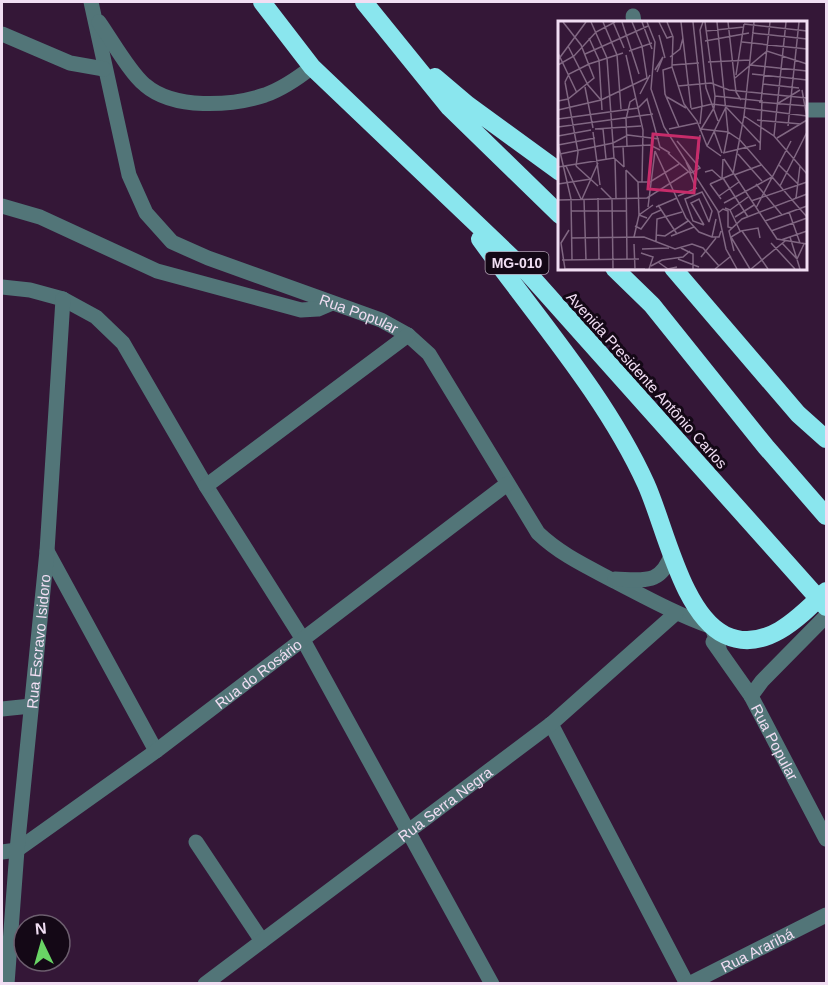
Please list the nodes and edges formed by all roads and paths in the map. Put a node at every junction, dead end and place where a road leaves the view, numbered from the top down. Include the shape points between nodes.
1 (91, 2) edge
2 (262, 2) edge
3 (364, 2) edge
4 (95, 17) junction
5 (2, 34) edge
6 (409, 55) junction
7 (312, 67) junction
8 (104, 69) junction
9 (807, 110) edge
10 (826, 110) edge
11 (558, 171) edge
12 (454, 203) junction
13 (2, 206) edge
14 (558, 213) edge
15 (616, 270) edge
16 (675, 270) edge
17 (2, 287) edge
18 (63, 299) junction
19 (332, 303) junction
20 (408, 335) junction
21 (826, 439) edge
22 (507, 484) junction
23 (206, 486) junction
24 (826, 516) edge
25 (47, 551) junction
26 (672, 553) junction
27 (610, 579) junction
28 (826, 591) edge
29 (826, 607) edge
30 (676, 613) junction
31 (826, 616) edge
32 (691, 620) junction
33 (712, 627) junction
34 (799, 630) junction
35 (302, 638) junction
36 (719, 648) junction
37 (751, 696) junction
38 (31, 706) junction
39 (2, 709) edge
40 (552, 724) junction
41 (156, 751) junction
42 (408, 832) junction
43 (826, 839) edge
44 (196, 842) dead end
45 (9, 851) edge
46 (826, 915) edge
47 (262, 941) junction
48 (210, 982) edge
49 (7, 984) edge
50 (492, 984) edge
51 (688, 984) edge

1 - 4 street
2 - 7 highway, Avenida Presidente Antônio Carlos / MG-010
3 - 6 highway
4 - 7 street via 144,85 165,96 190,102 266,95
4 - 8 street
5 - 8 street via 70,63
6 - 11 highway via 468,105
6 - 14 highway via 448,107
7 - 12 highway, Avenida Presidente Antônio Carlos / MG-010
8 - 19 street via 129,175 146,213 172,242
9 - 10 street
12 - 26 highway via 624,441 646,484
12 - 29 highway, Avenida Presidente Antônio Carlos / MG-010 via 527,272
13 - 19 street, Rua Popular via 40,216 157,271 301,310
15 - 24 highway via 652,305
16 - 21 highway via 798,414
17 - 18 street
18 - 23 street via 96,317 123,343
18 - 25 street, Rua Escravo Isidoro
19 - 20 street, Rua Popular via 381,320
20 - 22 street, Rua Popular via 429,354
20 - 23 street
22 - 27 street, Rua Popular via 538,533 555,549
22 - 35 street, Rua do Rosário
23 - 35 street
25 - 38 street, Rua Escravo Isidoro
25 - 41 street
26 - 27 street, Rua Popular via 665,571 654,578
26 - 33 highway via 694,604
27 - 30 street, Rua Popular
28 - 34 highway
30 - 32 street, Rua Popular
30 - 40 street, Rua Serra Negra
31 - 34 street
32 - 33 street, Rua Popular
32 - 36 street, Rua Popular
33 - 34 highway via 726,636 744,640
33 - 36 street, Rua Popular
34 - 37 street
35 - 41 street, Rua do Rosário
35 - 42 street
36 - 37 street, Rua Popular
37 - 43 street, Rua Popular
38 - 39 street
38 - 45 street, Rua Escravo Isidoro
40 - 42 street, Rua Serra Negra
40 - 51 street
41 - 45 street, Rua do Rosário
42 - 47 street, Rua Serra Negra
42 - 50 street
44 - 47 street
45 - 49 street, Rua Escravo Isidoro
46 - 51 street, Rua Araribá
47 - 48 street, Rua Serra Negra

